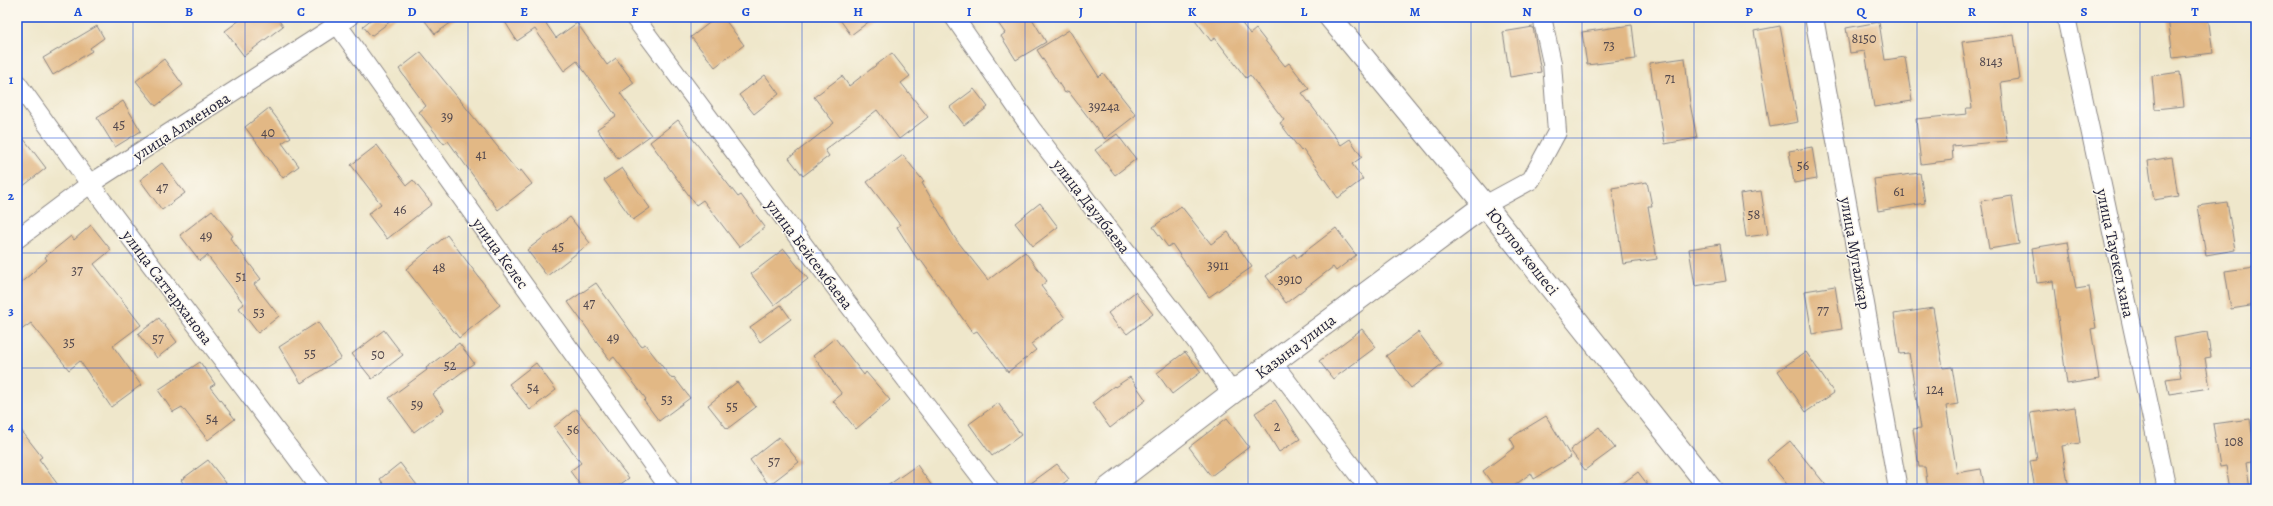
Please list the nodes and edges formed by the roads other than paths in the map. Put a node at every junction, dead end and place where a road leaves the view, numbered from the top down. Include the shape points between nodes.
1 (634, 17) edge
2 (954, 17) edge
3 (1330, 17) edge
4 (1542, 17) edge
5 (1814, 17) edge
6 (2066, 17) edge
7 (339, 20) edge
8 (17, 83) edge
9 (90, 184) junction
10 (1486, 205) junction
11 (17, 239) edge
12 (1272, 363) junction
13 (1232, 393) junction
14 (320, 489) edge
15 (670, 489) edge
16 (990, 489) edge
17 (1107, 489) edge
18 (1369, 489) edge
19 (1711, 489) edge
20 (1898, 489) edge
21 (2167, 489) edge

1 - 16 street, улица Бейсембаева via 841,295
2 - 13 street, улица Даулбаева via 1032,128 1198,344
3 - 10 street, Юсупов көшесі
4 - 10 street via 1552,63 1557,132 1531,180
5 - 20 street, улица Мугалжар
6 - 21 street, улица Тауекел хана
7 - 9 street, улица Алменова
7 - 15 street, улица Келес
8 - 9 street, улица Саттарханова
9 - 11 street, улица Алменова
9 - 14 street, улица Саттарханова
10 - 12 street, Казына улица
10 - 19 street, Юсупов көшесі
12 - 13 street, Казына улица
12 - 18 street
13 - 17 street, Казына улица

